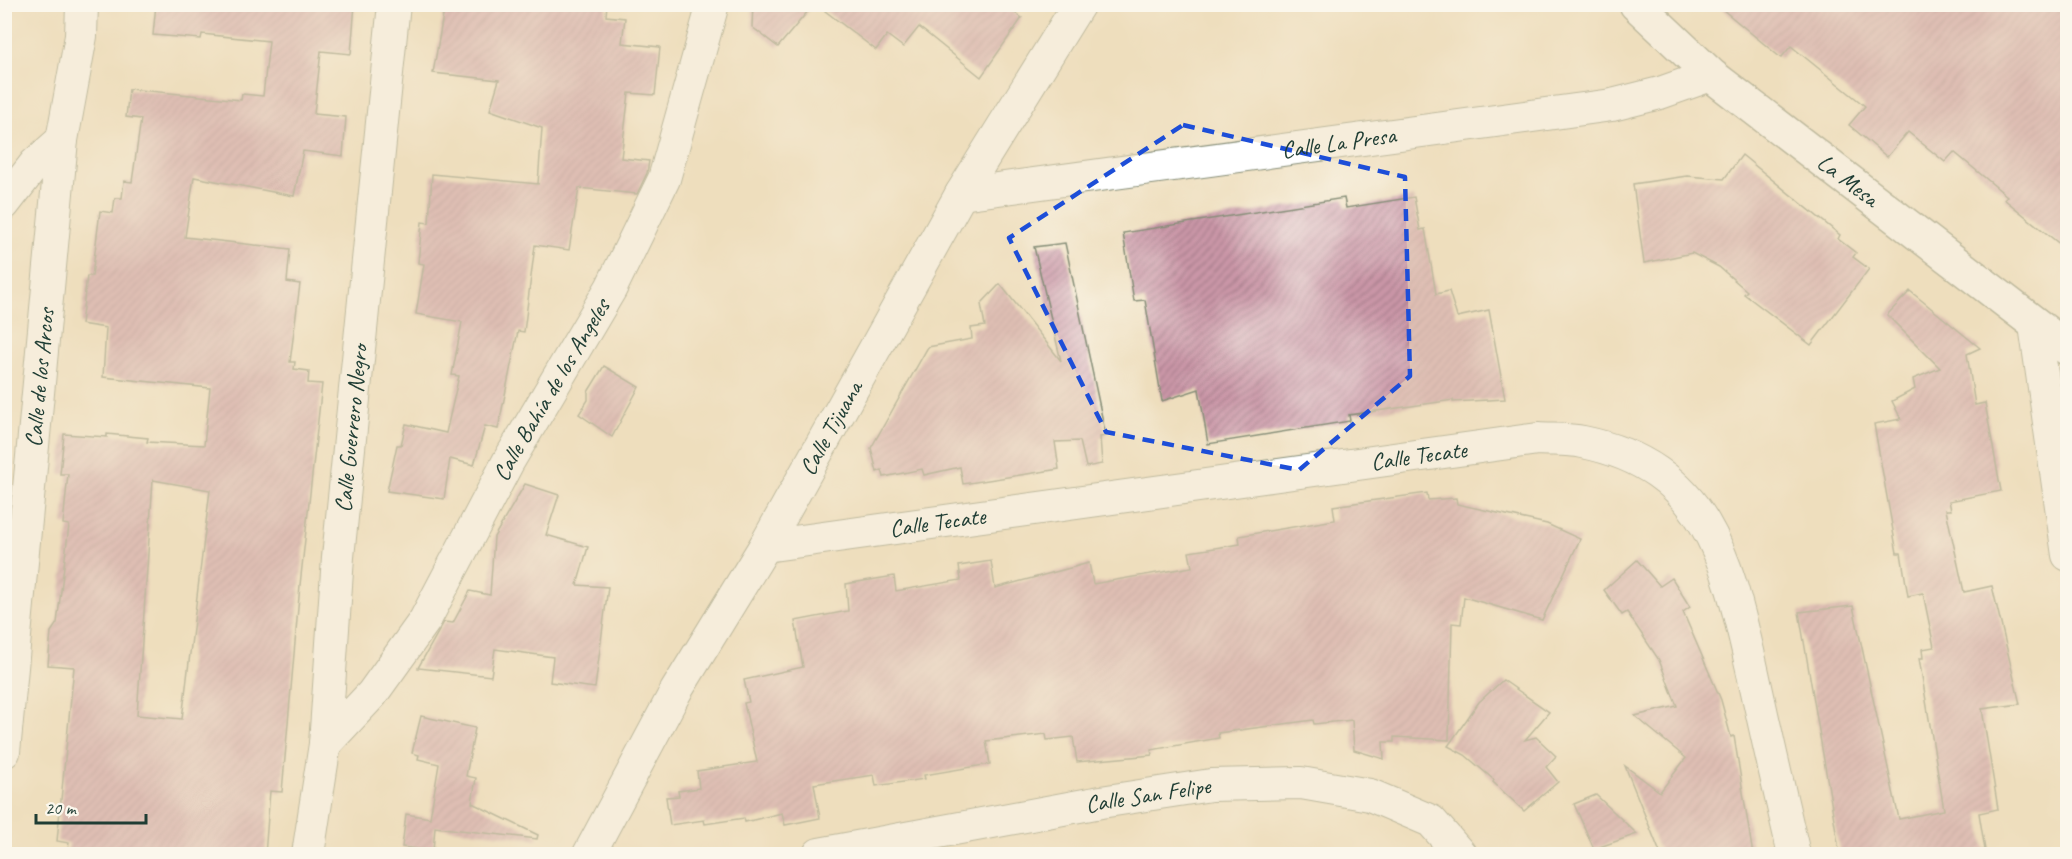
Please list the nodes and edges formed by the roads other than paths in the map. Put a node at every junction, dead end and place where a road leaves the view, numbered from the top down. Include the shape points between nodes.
1 (82, 4) edge
2 (394, 4) edge
3 (713, 4) edge
4 (1079, 4) edge
5 (1636, 4) edge
6 (1711, 75) junction
7 (62, 140) junction
8 (961, 194) junction
9 (4, 204) edge
10 (2035, 325) junction
11 (2067, 349) edge
12 (765, 546) junction
13 (2067, 555) edge
14 (325, 744) junction
15 (4, 752) edge
16 (308, 855) edge
17 (589, 855) edge
18 (819, 855) edge
19 (1460, 855) edge
20 (1794, 855) edge

1 - 7 street, Calle de los Arcos via 81,36
2 - 14 street, Calle Guerrero Negro via 338,557
3 - 14 street, Calle Bahía de los Angeles via 664,179 611,288 508,462 425,620 372,694
4 - 8 street, Calle Tijuana
5 - 6 main road, La Mesa
6 - 8 street, Calle La Presa via 1612,105
6 - 10 main road, La Mesa
7 - 9 street via 35,164
7 - 15 street, Calle de los Arcos
8 - 12 street, Calle Tijuana
10 - 11 main road, La Mesa
10 - 13 street
12 - 17 street, Calle Tijuana via 676,691
12 - 20 street, Calle Tecate via 1538,439 1582,442 1635,459 1680,490 1708,526 1733,586
14 - 16 street, Calle Guerrero Negro
18 - 19 street, Calle San Felipe via 1211,785 1301,783 1370,795 1431,821

